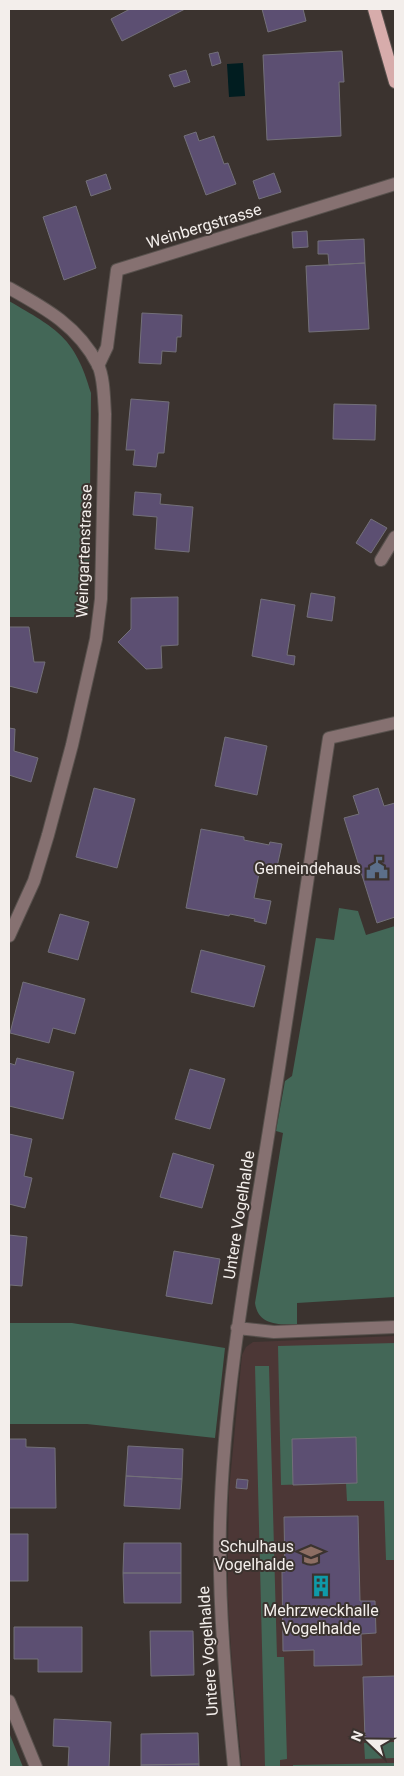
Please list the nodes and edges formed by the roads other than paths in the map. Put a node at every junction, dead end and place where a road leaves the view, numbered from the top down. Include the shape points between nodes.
1 (374, 9) edge
2 (395, 82) edge
3 (395, 184) edge
4 (9, 288) edge
5 (98, 366) junction
6 (395, 537) edge
7 (382, 560) dead end
8 (395, 723) edge
9 (9, 936) edge
10 (395, 1327) edge
11 (237, 1328) junction
12 (9, 1701) edge
13 (36, 1767) edge
14 (234, 1767) edge

1 - 2 main road
3 - 5 street, Weinbergstrasse via 117,270 108,347
4 - 5 street, Weingartenstrasse via 66,324
5 - 9 street, Weingartenstrasse via 105,414 101,599 96,639 48,835 34,881
6 - 7 street
8 - 11 street, Untere Vogelhalde via 329,738
10 - 11 street via 274,1332
11 - 14 street, Untere Vogelhalde via 224,1435 220,1523 220,1604
12 - 13 street

